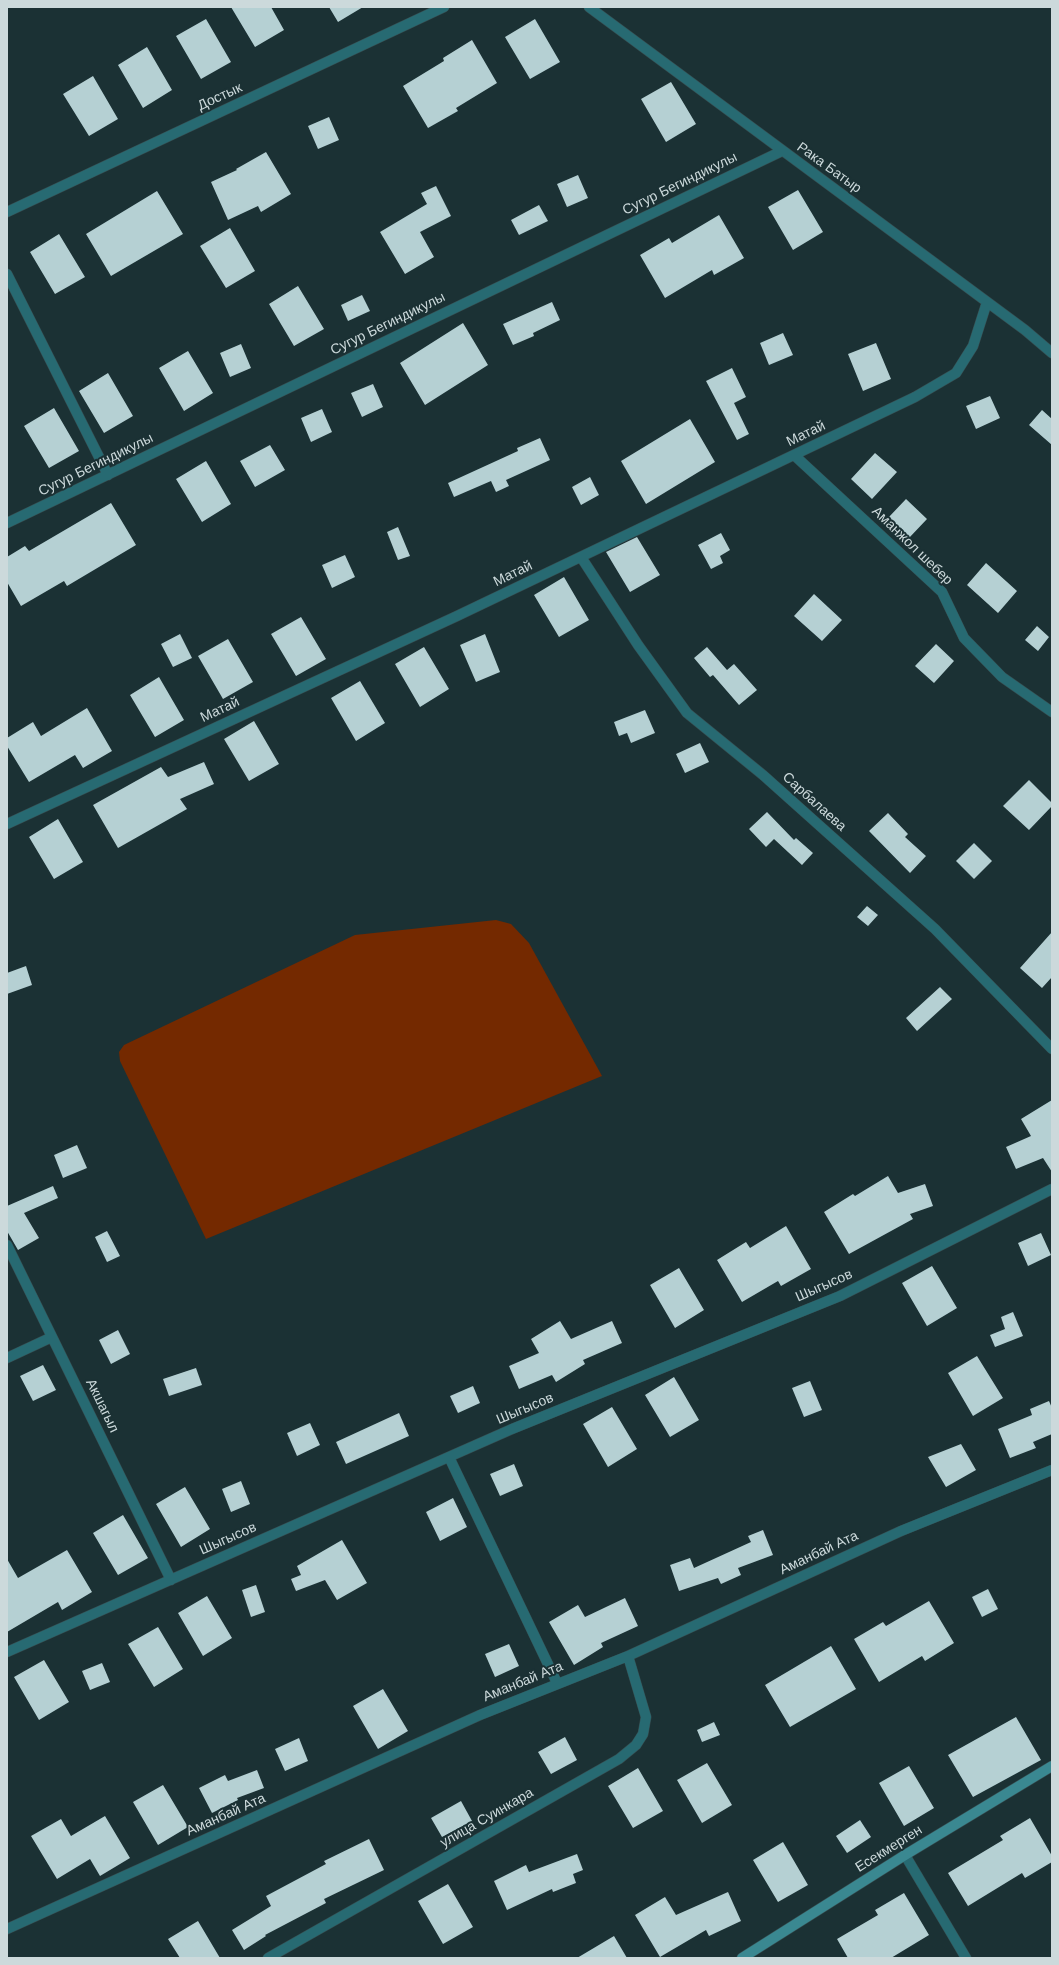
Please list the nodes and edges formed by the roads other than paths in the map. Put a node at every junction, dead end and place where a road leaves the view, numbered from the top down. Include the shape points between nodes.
1 (444, 7) edge
2 (590, 7) edge
3 (782, 151) junction
4 (7, 212) edge
5 (7, 274) edge
6 (987, 302) junction
7 (1052, 353) edge
8 (794, 455) junction
9 (108, 475) junction
10 (7, 523) edge
11 (581, 557) junction
12 (1052, 712) edge
13 (7, 824) edge
14 (1052, 1049) edge
15 (1052, 1188) edge
16 (7, 1245) edge
17 (52, 1337) junction
18 (7, 1358) edge
19 (449, 1457) junction
20 (1052, 1470) edge
21 (171, 1580) junction
22 (7, 1652) edge
23 (628, 1656) junction
24 (557, 1683) junction
25 (1052, 1766) edge
26 (904, 1855) junction
27 (7, 1929) edge
28 (268, 1958) edge
29 (742, 1958) edge
30 (966, 1958) edge

1 - 4 street, Достык
2 - 3 street, Рака Батыр
3 - 6 street, Рака Батыр
3 - 9 street, Сугур Бегиндикулы
5 - 9 street
6 - 7 street, Рака Батыр
6 - 8 street, Матай via 973,346 956,373 915,397
8 - 11 street, Матай
8 - 12 street, Аманжол шебер via 942,592 964,638 1002,677
9 - 10 street, Сугур Бегиндикулы
11 - 13 street, Матай
11 - 14 street, Сарбалаева via 638,645 687,713 763,775 935,929
15 - 19 street, Шыгысов via 840,1296
16 - 17 street, Акшагыл
17 - 18 street
17 - 21 street, Акшагыл
19 - 21 street, Шыгысов
19 - 24 street
20 - 23 street, Аманбай Ата via 901,1531
21 - 22 street, Шыгысов
23 - 24 street, Аманбай Ата
23 - 28 street, улица Суинкара via 646,1717 643,1734 631,1750
24 - 27 street, Аманбай Ата via 480,1715
25 - 26 street, Eсекмерген
26 - 29 street, Eсекмерген
26 - 30 street

